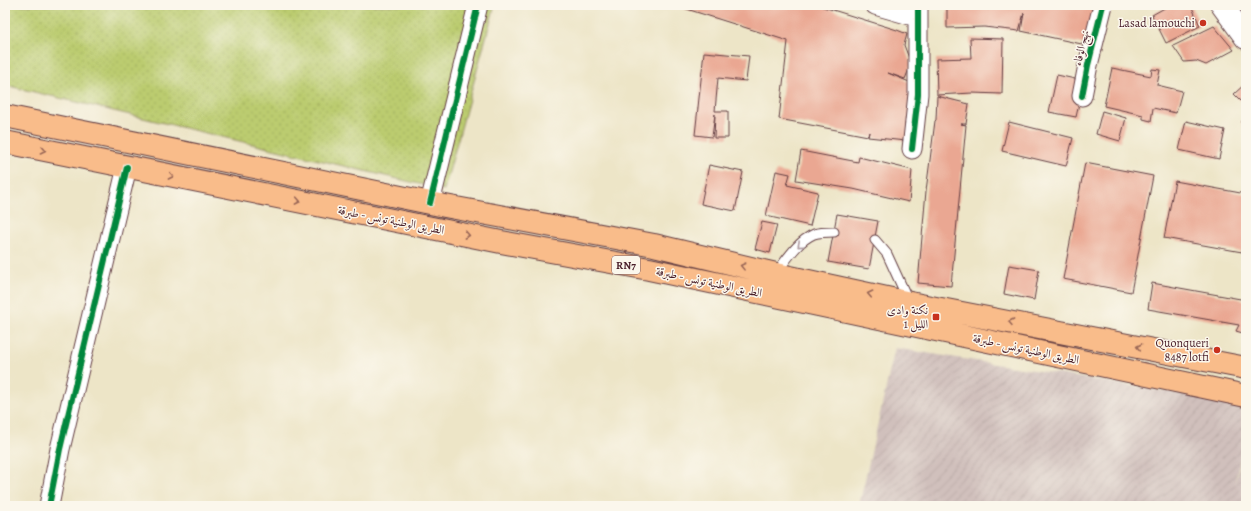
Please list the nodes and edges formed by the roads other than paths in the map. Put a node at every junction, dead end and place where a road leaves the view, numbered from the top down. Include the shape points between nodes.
1 (478, 5) edge
2 (875, 5) edge
3 (1103, 5) edge
4 (1222, 5) edge
5 (917, 11) edge
6 (1246, 38) edge
7 (1082, 96) dead end
8 (5, 116) edge
9 (5, 142) edge
10 (912, 149) dead end
11 (127, 167) junction
12 (430, 203) junction
13 (506, 218) junction
14 (834, 232) dead end
15 (874, 240) dead end
16 (501, 242) junction
17 (776, 274) junction
18 (910, 303) junction
19 (1246, 368) edge
20 (1246, 396) edge
21 (49, 506) edge

1 - 12 street
2 - 5 street
3 - 7 street, نهج الوفاء
4 - 6 street
5 - 10 street via 918,94
8 - 12 main road, الطريق الوطنية تونس - طبرقة / RN7
9 -> 11 main road, الطريق الوطنية تونس - طبرقة / RN7
11 -> 16 main road, الطريق الوطنية تونس - طبرقة / RN7
11 - 21 street via 60,449
12 - 13 main road, الطريق الوطنية تونس - طبرقة / RN7
13 - 16 main road
17 -> 13 main road, الطريق الوطنية تونس - طبرقة / RN7 via 654,245
14 -> 17 lane via 815,233 802,242
15 - 18 lane via 888,254
16 - 20 main road, الطريق الوطنية تونس - طبرقة / RN7 via 648,269
18 -> 17 main road, الطريق الوطنية تونس - طبرقة / RN7
19 -> 18 main road, الطريق الوطنية تونس - طبرقة / RN7

